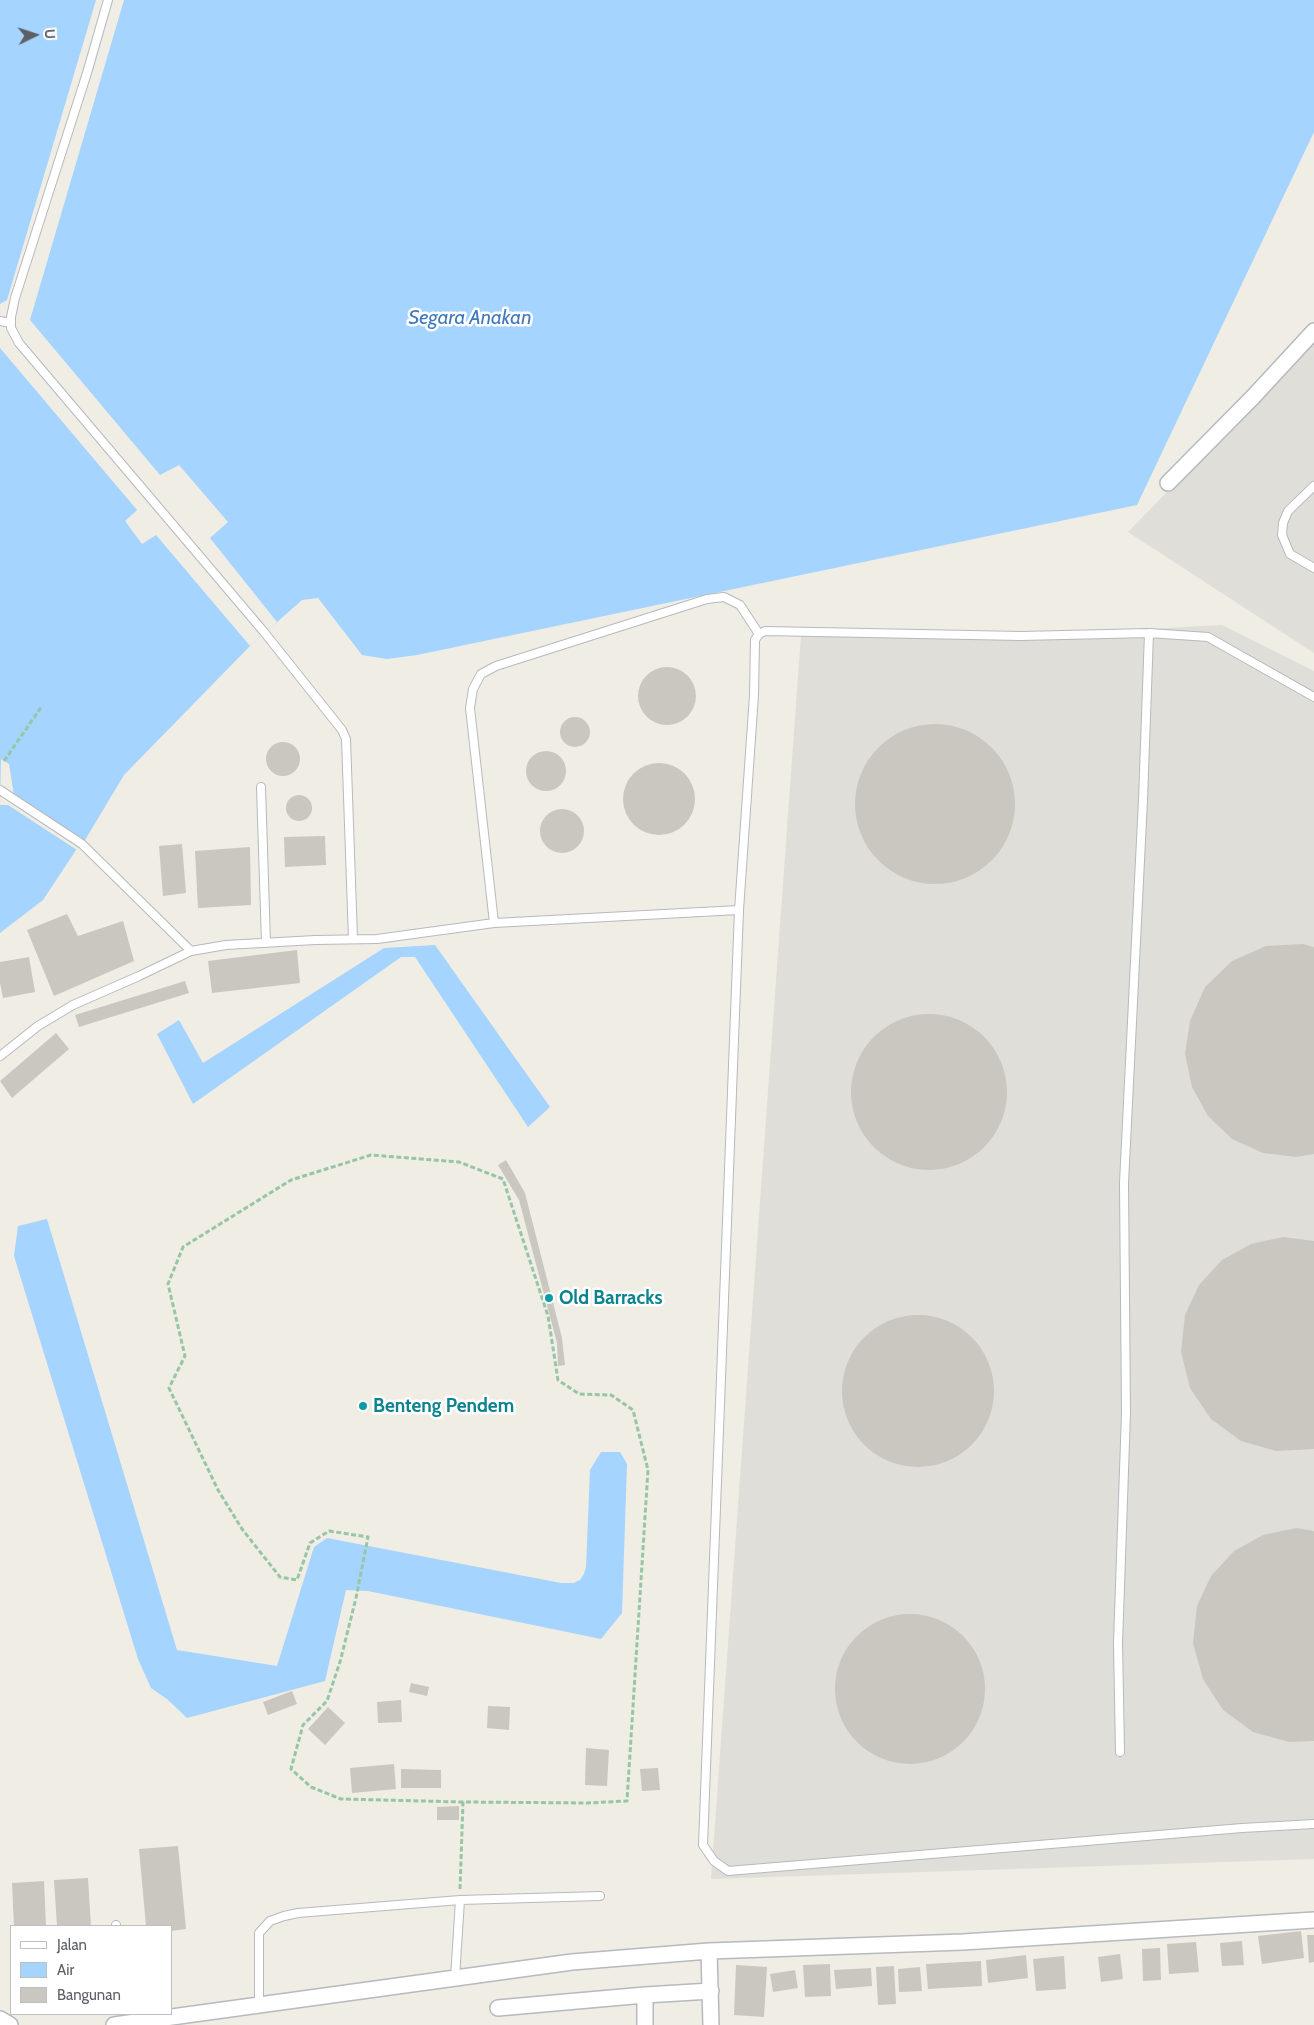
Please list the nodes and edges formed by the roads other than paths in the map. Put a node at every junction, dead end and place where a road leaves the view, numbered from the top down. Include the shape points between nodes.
1 (108, 0) edge
2 (0, 321) edge
3 (11, 323) junction
4 (1314, 331) edge
5 (1168, 483) dead end
6 (1314, 486) edge
7 (1314, 568) edge
8 (759, 634) junction
9 (1149, 634) junction
10 (1314, 697) edge
11 (261, 787) dead end
12 (0, 790) edge
13 (739, 910) junction
14 (494, 922) junction
15 (353, 939) junction
16 (266, 943) junction
17 (191, 950) junction
18 (0, 1056) edge
19 (1120, 1752) dead end
20 (1314, 1824) edge
21 (600, 1896) dead end
22 (460, 1900) junction
23 (1314, 1920) edge
24 (709, 1951) junction
25 (455, 1978) junction
26 (711, 1991) junction
27 (645, 1995) junction
28 (259, 2006) junction
29 (498, 2008) dead end
30 (0, 2019) edge
31 (121, 2021) edge
32 (10, 2025) edge
33 (645, 2025) edge
34 (711, 2025) edge

1 - 3 lane via 15,298
2 - 3 lane
3 - 15 lane via 20,342 264,632 342,730 346,739
4 - 5 street
6 - 7 lane via 1288,511 1282,523 1282,535 1290,554
8 - 9 lane via 765,631 1021,636
8 - 13 lane via 755,640
8 - 14 lane via 740,605 724,597 708,599 496,666 482,674 473,689 470,708
9 - 10 lane via 1208,637
9 - 19 lane via 1124,1184 1126,1413 1118,1643
11 - 16 lane
12 - 17 lane via 82,844
13 - 14 lane
13 - 20 lane via 703,1845 708,1854 728,1871
14 - 15 lane via 377,939
15 - 16 lane
16 - 17 lane
17 - 18 lane via 73,1005 38,1026
21 - 22 lane
22 - 25 lane
22 - 28 lane via 298,1913 270,1922 259,1933
23 - 24 street via 963,1942
24 - 25 street via 572,1962
24 - 26 street
25 - 28 street
26 - 27 street
26 - 34 street
27 - 29 street
27 - 33 street
28 - 31 street
30 - 32 street

